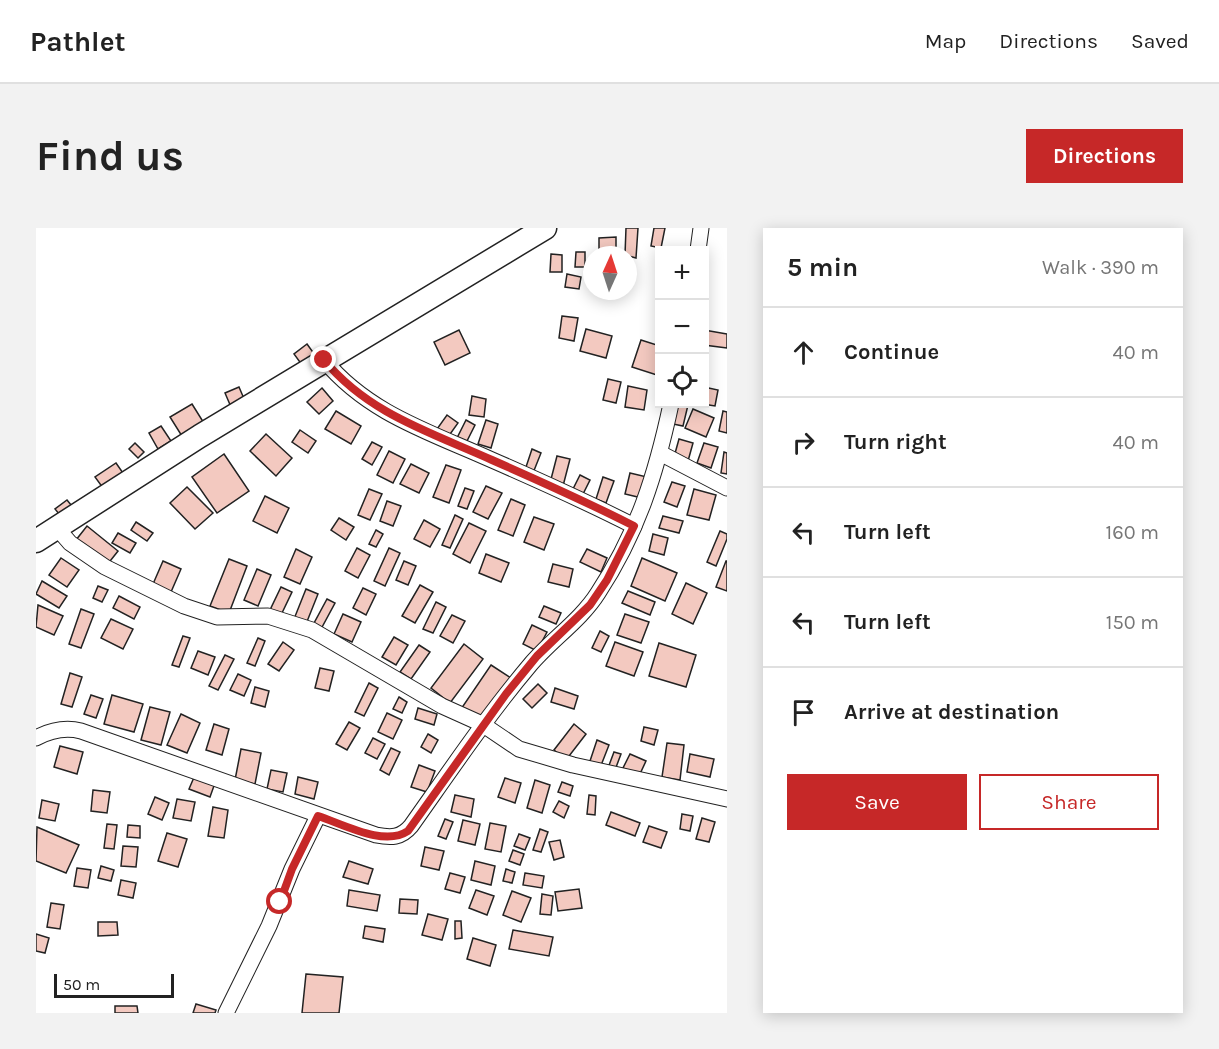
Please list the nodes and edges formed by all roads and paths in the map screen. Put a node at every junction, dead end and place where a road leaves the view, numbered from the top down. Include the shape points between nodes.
1 (545, 228) edge
2 (701, 228) edge
3 (699, 246) edge
4 (324, 360) junction
5 (669, 408) edge
6 (660, 453) junction
7 (727, 488) edge
8 (634, 526) junction
9 (57, 528) junction
10 (36, 541) edge
11 (482, 724) junction
12 (36, 738) edge
13 (727, 799) edge
14 (318, 816) junction
15 (226, 1013) edge

1 - 4 main road
2 - 3 street
4 - 8 street via 344,384 402,421
4 - 9 main road
5 - 6 street
6 - 7 street
6 - 8 street
8 - 11 street via 590,605 537,656
9 - 10 main road
9 - 11 street via 70,543 105,567 153,593 218,617 268,616 312,630 442,706
11 - 13 street via 519,749
11 - 14 street via 401,835 376,835
12 - 14 street via 56,730 81,731
14 - 15 street

